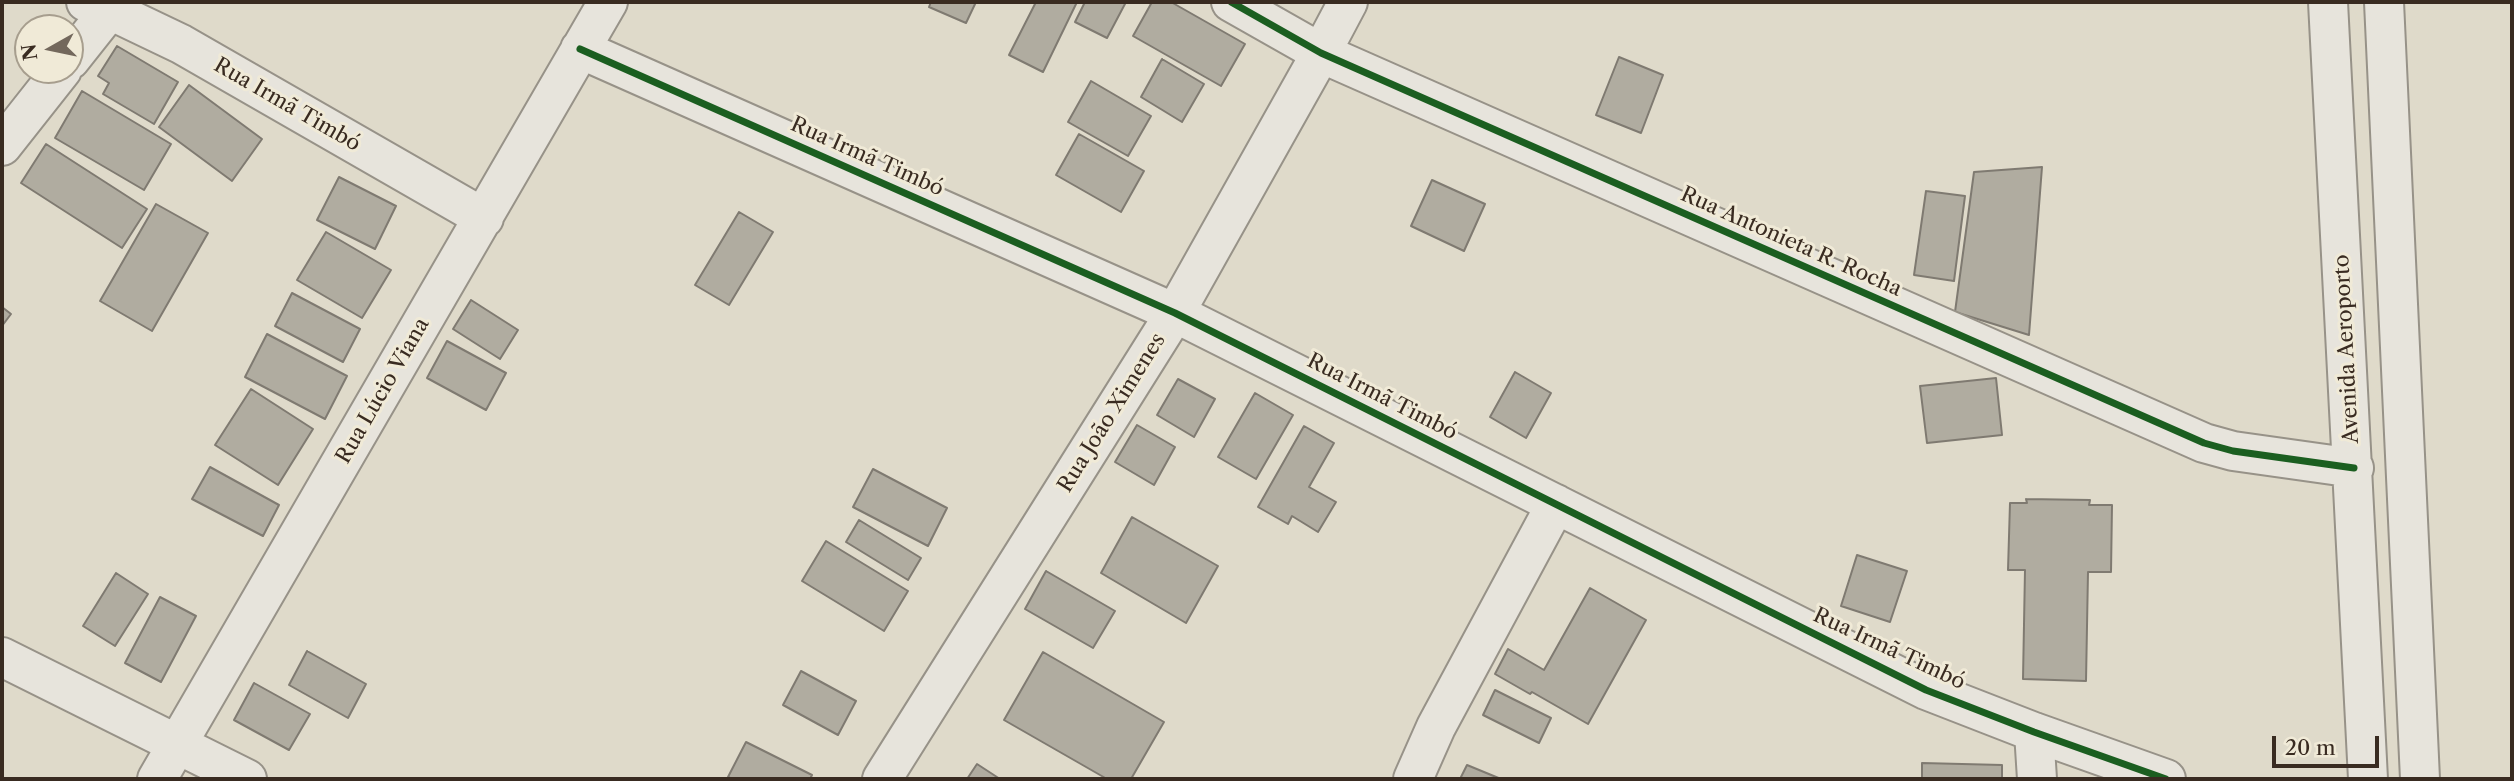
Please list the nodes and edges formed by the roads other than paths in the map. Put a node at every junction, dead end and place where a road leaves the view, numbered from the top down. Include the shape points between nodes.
1 (608, 2) edge
2 (1231, 2) edge
3 (1348, 2) edge
4 (2328, 2) edge
5 (2385, 2) edge
6 (104, 4) edge
7 (84, 37) edge
8 (580, 49) junction
9 (1321, 54) junction
10 (51, 84) edge
11 (2, 146) edge
12 (484, 218) junction
13 (1175, 313) junction
14 (2354, 468) junction
15 (1556, 504) junction
16 (2, 657) edge
17 (2034, 732) junction
18 (177, 746) junction
19 (157, 779) edge
20 (247, 779) edge
21 (882, 779) edge
22 (1413, 779) edge
23 (2037, 779) edge
24 (2166, 779) edge
25 (2368, 779) edge
26 (2420, 779) edge

1 - 8 street, Rua Lúcio Viana
2 - 9 street, Rua Antonieta R. Rocha
3 - 9 street, Rua João Ximenes
4 - 14 street, Avenida Aeroporto
5 - 26 street
6 - 7 street
6 - 12 street, Rua Irmã Timbó
8 - 12 street, Rua Lúcio Viana
8 - 13 street, Rua Irmã Timbó
9 - 13 street, Rua João Ximenes
9 - 14 street, Rua Antonieta R. Rocha via 2204,443
10 - 11 street
12 - 18 street, Rua Lúcio Viana
13 - 15 street, Rua Irmã Timbó
13 - 21 street, Rua João Ximenes
14 - 25 street, Avenida Aeroporto
15 - 17 street, Rua Irmã Timbó via 1926,690
15 - 22 street via 1436,727
16 - 18 street
17 - 23 street
17 - 24 street, Rua Irmã Timbó
18 - 19 street, Rua Lúcio Viana
18 - 20 street

